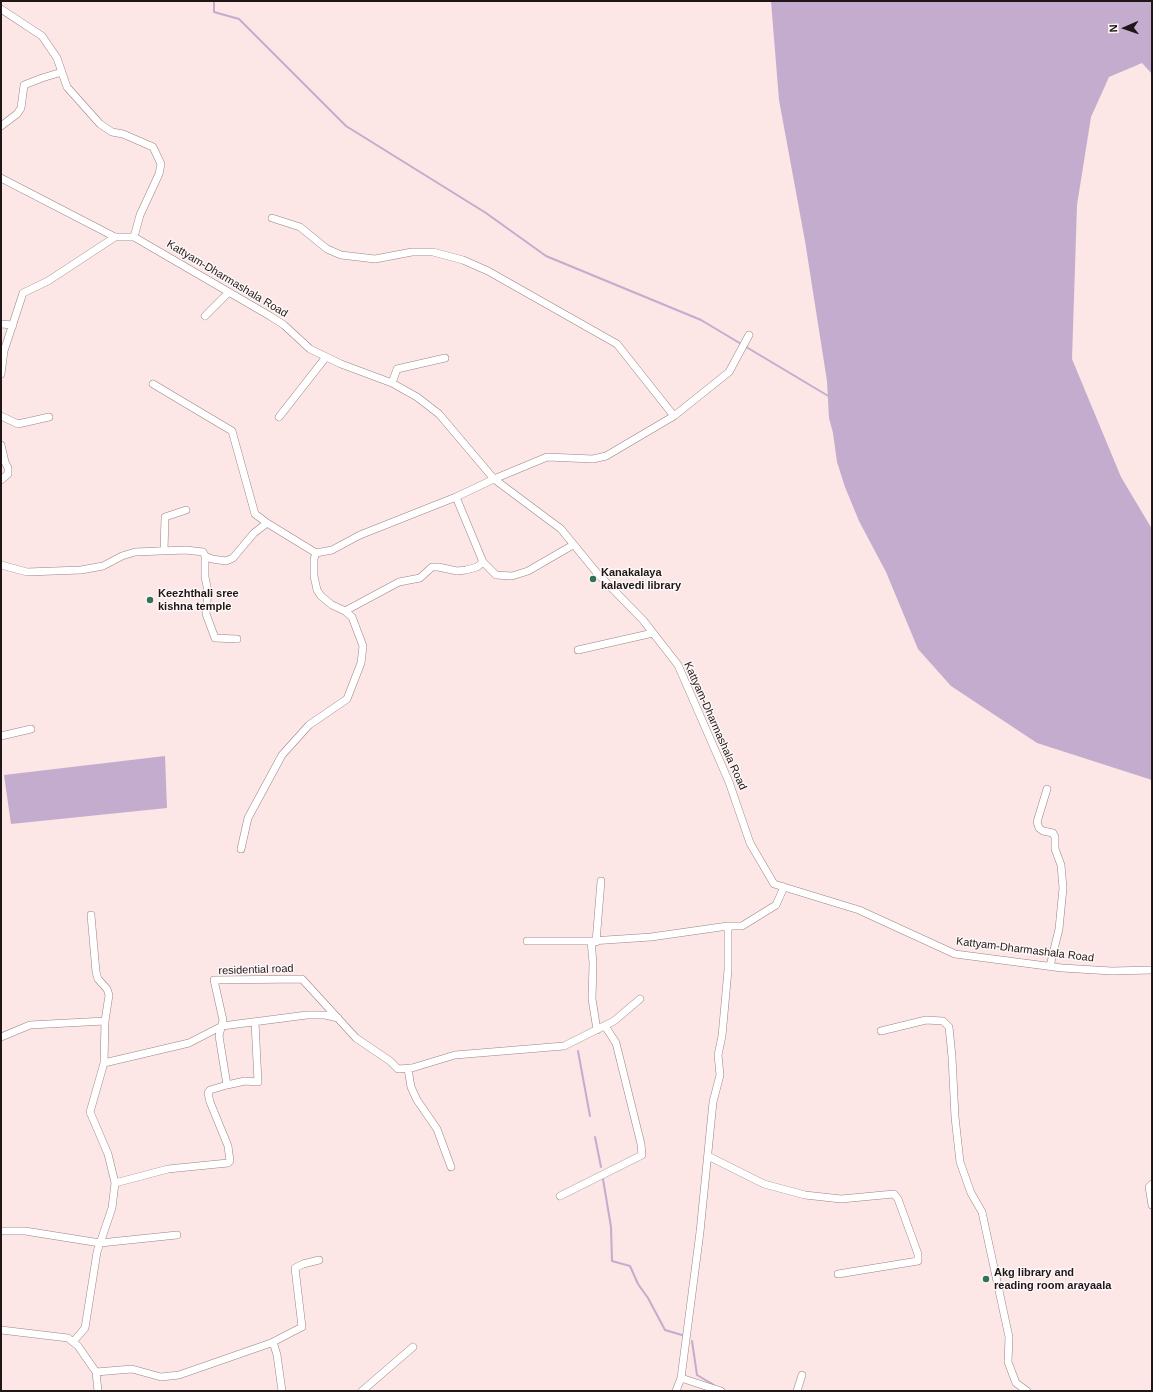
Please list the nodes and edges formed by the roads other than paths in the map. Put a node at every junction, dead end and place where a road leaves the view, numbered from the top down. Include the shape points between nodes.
1 (1, 9) edge
2 (62, 72) junction
3 (1, 126) edge
4 (1, 178) edge
5 (272, 218) dead end
6 (115, 237) junction
7 (134, 237) junction
8 (228, 292) junction
9 (205, 316) dead end
10 (1, 324) edge
11 (13, 325) junction
12 (747, 338) dead end
13 (326, 357) junction
14 (445, 358) dead end
15 (1, 374) edge
16 (392, 383) junction
17 (153, 384) dead end
18 (1, 416) edge
19 (674, 416) junction
20 (49, 417) dead end
21 (279, 417) dead end
22 (1, 445) edge
23 (494, 478) junction
24 (1, 480) edge
25 (456, 497) junction
26 (186, 510) dead end
27 (267, 523) junction
28 (573, 545) junction
29 (164, 551) junction
30 (316, 553) junction
31 (205, 556) junction
32 (483, 562) junction
33 (1, 565) edge
34 (345, 611) junction
35 (653, 633) junction
36 (237, 639) dead end
37 (578, 650) dead end
38 (32, 729) dead end
39 (1, 736) edge
40 (1047, 789) dead end
41 (241, 849) dead end
42 (601, 881) dead end
43 (784, 887) junction
44 (91, 915) dead end
45 (728, 926) junction
46 (527, 941) dead end
47 (593, 941) junction
48 (1050, 966) junction
49 (1152, 970) edge
50 (640, 999) dead end
51 (338, 1018) junction
52 (105, 1021) junction
53 (255, 1022) junction
54 (222, 1026) junction
55 (605, 1026) junction
56 (597, 1030) junction
57 (881, 1032) dead end
58 (1, 1037) edge
59 (104, 1063) junction
60 (408, 1069) junction
61 (227, 1085) junction
62 (708, 1156) junction
63 (451, 1167) dead end
64 (115, 1183) junction
65 (1152, 1184) edge
66 (560, 1196) dead end
67 (1152, 1204) edge
68 (1, 1232) edge
69 (177, 1235) dead end
70 (100, 1243) junction
71 (319, 1260) dead end
72 (838, 1274) dead end
73 (1, 1330) edge
74 (73, 1342) junction
75 (271, 1343) junction
76 (413, 1347) dead end
77 (96, 1372) junction
78 (802, 1374) dead end
79 (682, 1378) junction
80 (98, 1391) edge
81 (282, 1391) edge
82 (362, 1391) edge
83 (676, 1391) edge
84 (720, 1391) edge
85 (797, 1391) edge
86 (1027, 1391) edge

1 - 2 street via 42,36 57,58
2 - 3 street via 24,85 21,108
2 - 7 street via 67,87 100,124 112,132 153,147 158,156 161,164 159,174 140,215
4 - 6 street
5 - 19 street via 300,227 326,249 341,255 375,259 412,252 433,252 463,260 488,271 617,344
6 - 7 street
6 - 11 street via 48,281 23,293
7 - 8 street, Kattyam-Dharmashala Road
8 - 9 street
8 - 13 street, Kattyam-Dharmashala Road via 284,325 310,348
10 - 11 street
11 - 15 street via 4,351
12 - 19 street via 729,372
13 - 16 street, Kattyam-Dharmashala Road
13 - 21 street
14 - 16 street via 397,369
16 - 23 street, Kattyam-Dharmashala Road via 417,397 439,414
17 - 27 street via 232,431 255,514
18 - 20 street via 18,424
19 - 23 street via 606,456 593,459 547,457
22 - 24 street via 4,462 8,468 8,474
23 - 25 street
23 - 28 street, Kattyam-Dharmashala Road via 561,529
25 - 30 street via 360,535 332,550
25 - 32 street
26 - 29 street via 165,517
27 - 30 street
27 - 31 street via 254,533 233,558 226,561
28 - 32 street via 528,571 512,576 496,575
28 - 35 street, Kattyam-Dharmashala Road
29 - 31 street via 198,551 203,552
29 - 33 street via 135,552 103,566 81,570 27,572
30 - 34 street via 314,565 317,590 326,600
31 - 36 street via 208,591 206,614 215,638
32 - 34 street via 477,567 456,571 432,567 420,578 399,582
34 - 41 street via 352,617 363,646 361,663 347,699 309,725 282,755 248,818
35 - 37 street
35 - 43 street, Kattyam-Dharmashala Road via 678,665 729,782 750,843 774,884
38 - 39 street
40 - 48 street via 1037,822 1039,828 1053,833 1055,837 1063,888 1059,929
42 - 47 street
43 - 45 street via 776,905 766,912 742,926
43 - 48 street, Kattyam-Dharmashala Road via 859,910 955,954
44 - 52 street via 96,972 109,995
45 - 47 street via 668,936
45 - 62 street via 728,970 718,1054 720,1075 713,1102
46 - 47 street
47 - 56 street via 592,999
48 - 49 street, Kattyam-Dharmashala Road via 1112,971
50 - 55 street
51 - 53 street via 317,1015
51 - 54 street, residential road via 302,979 214,980
51 - 60 street, residential road via 356,1038 398,1069
52 - 58 street via 30,1025
52 - 59 street
53 - 54 street
53 - 61 street via 258,1082 246,1081
54 - 59 street via 189,1043
54 - 61 street, residential road via 219,1036
55 - 56 street
55 - 66 street via 616,1043 642,1156
56 - 60 street via 564,1046 461,1054
57 - 86 street via 926,1020 943,1021 948,1027 960,1162 973,1198 982,1212 1009,1337 1008,1362 1016,1383
59 - 64 street via 90,1112 108,1154
60 - 63 street via 411,1087 437,1129
61 - 64 street via 208,1093 228,1146 228,1163 168,1169
62 - 72 street via 764,1184 805,1196 842,1199 894,1194 913,1240 918,1261
62 - 79 street
64 - 70 street via 112,1208
65 - 67 street via 1149,1187
68 - 70 street via 26,1231
69 - 70 street
70 - 74 street via 85,1328
71 - 75 street via 295,1268 302,1327
73 - 74 street via 68,1338
74 - 77 street
75 - 77 street via 179,1375 161,1377 132,1369
75 - 81 street via 277,1355
76 - 82 street
77 - 80 street
78 - 85 street
79 - 83 street
79 - 84 street

